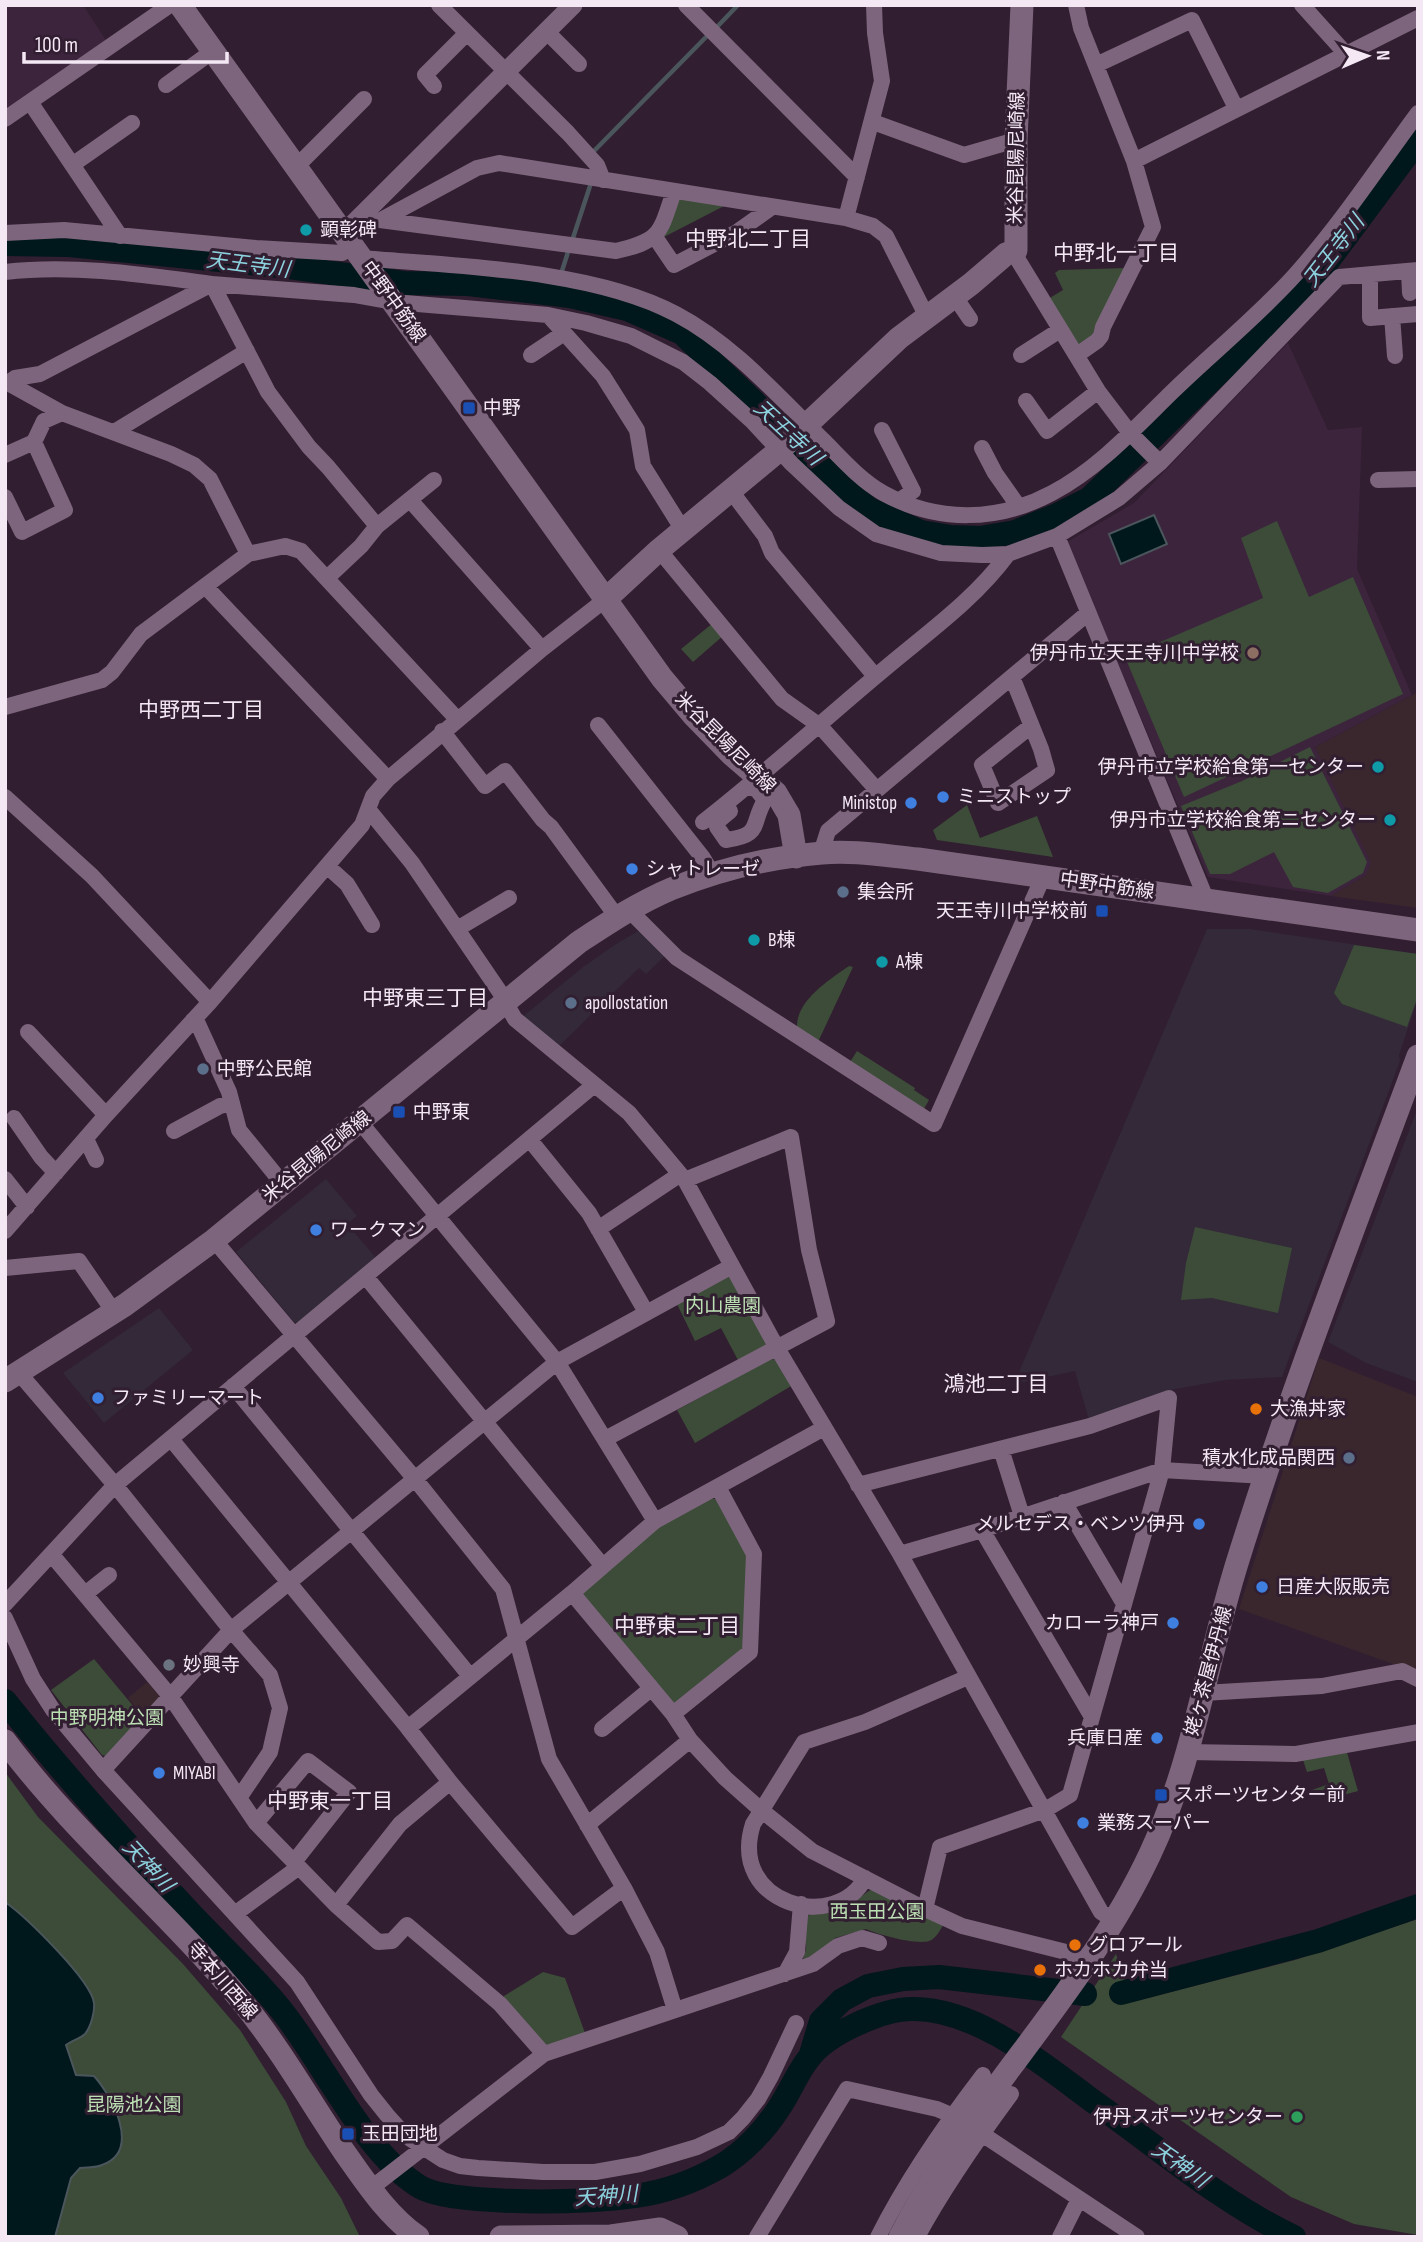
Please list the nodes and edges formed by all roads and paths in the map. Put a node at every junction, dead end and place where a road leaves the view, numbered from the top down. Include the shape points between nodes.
1 (170, 5) edge
2 (180, 5) edge
3 (439, 5) edge
4 (573, 5) edge
5 (686, 5) edge
6 (874, 5) edge
7 (1022, 5) edge
8 (1076, 5) edge
9 (1302, 5) edge
10 (1418, 18) edge
11 (547, 32) junction
12 (467, 33) junction
13 (213, 51) junction
14 (1346, 55) junction
15 (579, 64) dead end
16 (1096, 65) junction
17 (506, 72) junction
18 (425, 75) dead end
19 (166, 85) dead end
20 (30, 102) junction
21 (353, 104) dead end
22 (1236, 108) junction
23 (1418, 113) edge
24 (5, 119) edge
25 (873, 122) junction
26 (132, 123) dead end
27 (1016, 140) junction
28 (1135, 161) junction
29 (72, 164) junction
30 (296, 167) junction
31 (857, 177) junction
32 (603, 180) junction
33 (674, 191) junction
34 (772, 207) junction
35 (846, 218) junction
36 (381, 220) junction
37 (5, 233) edge
38 (120, 236) junction
39 (655, 237) junction
40 (357, 243) junction
41 (1016, 250) junction
42 (1413, 270) edge
43 (5, 272) edge
44 (1370, 275) junction
45 (212, 284) junction
46 (1410, 293) dead end
47 (955, 297) junction
48 (391, 299) junction
49 (1418, 314) edge
50 (548, 316) junction
51 (1392, 316) junction
52 (927, 317) junction
53 (970, 319) dead end
54 (1060, 330) junction
55 (565, 333) junction
56 (247, 351) junction
57 (531, 355) dead end
58 (1021, 355) dead end
59 (1077, 355) junction
60 (1395, 356) dead end
61 (7, 383) edge
62 (1098, 391) junction
63 (1026, 401) dead end
64 (62, 413) junction
65 (805, 427) junction
66 (882, 430) dead end
67 (114, 432) junction
68 (1132, 435) junction
69 (34, 442) junction
70 (982, 448) dead end
71 (781, 449) junction
72 (5, 454) edge
73 (1157, 461) junction
74 (1387, 477) dead end
75 (1418, 479) edge
76 (434, 480) dead end
77 (731, 491) junction
78 (5, 497) edge
79 (410, 500) junction
80 (900, 500) junction
81 (1019, 507) junction
82 (377, 526) junction
83 (684, 530) junction
84 (1057, 537) junction
85 (659, 550) junction
86 (248, 554) junction
87 (1008, 554) junction
88 (327, 578) junction
89 (205, 586) junction
90 (606, 599) junction
91 (1088, 613) junction
92 (542, 649) junction
93 (875, 676) junction
94 (1012, 677) junction
95 (5, 707) edge
96 (457, 719) junction
97 (598, 725) dead end
98 (820, 726) junction
99 (1031, 726) junction
100 (442, 731) junction
101 (388, 779) junction
102 (755, 784) junction
103 (877, 790) junction
104 (5, 797) edge
105 (368, 809) junction
106 (703, 822) dead end
107 (821, 853) junction
108 (796, 857) junction
109 (327, 866) junction
110 (713, 875) junction
111 (1043, 877) junction
112 (509, 898) dead end
113 (1207, 901) junction
114 (623, 913) junction
115 (372, 925) dead end
116 (457, 929) junction
117 (1418, 930) edge
118 (505, 1001) junction
119 (210, 1002) junction
120 (193, 1020) junction
121 (28, 1032) dead end
122 (1418, 1056) edge
123 (594, 1085) junction
124 (232, 1103) junction
125 (106, 1115) junction
126 (14, 1118) dead end
127 (360, 1122) junction
128 (174, 1131) dead end
129 (86, 1139) junction
130 (530, 1140) junction
131 (96, 1160) dead end
132 (56, 1173) junction
133 (682, 1177) junction
134 (5, 1178) edge
135 (283, 1184) junction
136 (27, 1207) junction
137 (438, 1215) junction
138 (598, 1229) junction
139 (5, 1231) edge
140 (214, 1240) junction
141 (732, 1266) junction
142 (5, 1268) edge
143 (366, 1277) junction
144 (114, 1312) junction
145 (646, 1312) junction
146 (294, 1335) junction
147 (778, 1349) junction
148 (557, 1362) junction
149 (12, 1377) edge
150 (233, 1386) junction
151 (484, 1421) junction
152 (824, 1428) junction
153 (171, 1439) junction
154 (605, 1439) junction
155 (1001, 1448) junction
156 (1162, 1470) junction
157 (1265, 1476) junction
158 (415, 1479) junction
159 (115, 1485) junction
160 (858, 1485) junction
161 (718, 1487) junction
162 (1064, 1502) junction
163 (1022, 1516) junction
164 (656, 1521) junction
165 (982, 1530) junction
166 (352, 1531) junction
167 (900, 1554) junction
168 (52, 1555) junction
169 (602, 1565) junction
170 (109, 1575) dead end
171 (288, 1583) junction
172 (572, 1593) junction
173 (85, 1594) junction
174 (5, 1604) edge
175 (1124, 1604) junction
176 (5, 1618) edge
177 (231, 1630) junction
178 (517, 1637) junction
179 (470, 1676) junction
180 (968, 1677) junction
181 (1418, 1679) edge
182 (650, 1686) junction
183 (1203, 1693) junction
184 (170, 1696) junction
185 (673, 1714) junction
186 (1092, 1717) junction
187 (408, 1728) junction
188 (602, 1728) dead end
189 (1418, 1732) edge
190 (690, 1740) junction
191 (5, 1741) edge
192 (1188, 1752) junction
193 (103, 1770) junction
194 (450, 1782) junction
195 (239, 1798) junction
196 (761, 1810) junction
197 (1045, 1810) junction
198 (256, 1823) junction
199 (587, 1825) junction
200 (297, 1865) junction
201 (865, 1878) junction
202 (624, 1888) junction
203 (801, 1904) junction
204 (336, 1905) junction
205 (925, 1909) junction
206 (236, 1913) junction
207 (1115, 1921) junction
208 (879, 1943) dead end
209 (1090, 1958) junction
210 (785, 1974) junction
211 (676, 2010) junction
212 (796, 2023) dead end
213 (544, 2054) junction
214 (983, 2075) dead end
215 (1011, 2094) dead end
216 (955, 2116) junction
217 (980, 2133) junction
218 (421, 2150) junction
219 (376, 2184) junction
220 (1079, 2199) junction
221 (665, 2234) edge
222 (418, 2237) edge
223 (501, 2237) edge
224 (757, 2237) edge
225 (878, 2237) edge
226 (900, 2237) edge
227 (917, 2237) edge
228 (1060, 2237) edge
229 (1137, 2237) edge

1 - 20 street
2 - 13 main road, 中野中筋線
3 - 12 street
4 - 11 street
5 - 31 street
6 - 25 street via 882,81
7 - 27 main road, 米谷昆陽尼崎線
8 - 16 street
9 - 14 street
10 - 14 street
11 - 15 street
11 - 17 street
12 - 17 street
12 - 18 street
13 - 19 street
13 - 30 main road, 中野中筋線
14 - 22 street
16 - 22 street via 1192,20
16 - 28 street
17 - 32 street via 597,165
17 - 40 street
20 - 24 street
20 - 29 street
21 - 30 street
22 - 28 street
23 - 68 street via 1293,277
25 - 27 street via 964,155
25 - 31 street
26 - 29 street
27 - 41 main road, 米谷昆陽尼崎線
28 - 59 street via 1153,227 1101,337
29 - 38 street
30 - 40 main road, 中野中筋線
31 - 35 street
32 - 33 street
32 - 36 street via 499,163 477,168
33 - 34 street
33 - 39 street
34 - 35 street
34 - 39 street via 737,232 674,265
35 - 52 street via 873,226 886,236
36 - 39 street via 616,251
36 - 40 street
37 - 38 street via 64,230
38 - 40 street via 342,253
40 - 48 main road, 中野中筋線
40 - 65 street via 612,290 676,314 744,363
41 - 47 main road, 米谷昆陽尼崎線
41 - 54 street
42 - 44 street
42 - 46 street
43 - 45 street via 76,271
44 - 51 street via 1370,318
44 - 73 street via 1339,277
45 - 48 street
45 - 56 street
45 - 61 street via 40,373
47 - 52 main road, 米谷昆陽尼崎線
47 - 53 street
48 - 50 street
48 - 90 main road, 中野中筋線
49 - 51 street
50 - 55 street
50 - 71 street via 631,336 683,362
51 - 60 street
52 - 65 main road, 米谷昆陽尼崎線
54 - 58 street
54 - 59 street
55 - 57 street
55 - 83 street via 603,376 637,430 643,466
56 - 67 street
56 - 82 street via 295,430
59 - 62 street
61 - 64 street
62 - 63 street via 1047,430
62 - 68 street
64 - 67 street
64 - 69 street via 44,421
65 - 71 main road, 米谷昆陽尼崎線
65 - 80 street via 860,476
66 - 80 street via 913,491
67 - 86 street via 194,465 210,479
68 - 73 street
68 - 81 street via 1051,494
69 - 72 street
69 - 78 street via 65,510 22,532
70 - 81 street
71 - 77 main road, 米谷昆陽尼崎線
71 - 87 street via 839,508 876,534 941,553
73 - 84 street via 1119,498
74 - 75 street
76 - 79 street
77 - 83 main road, 米谷昆陽尼崎線
77 - 93 street via 765,536 772,553
79 - 82 street
79 - 92 street
80 - 81 street via 949,515
82 - 88 street
83 - 85 main road, 米谷昆陽尼崎線
84 - 87 street
84 - 91 street
85 - 90 main road, 米谷昆陽尼崎線
85 - 98 street via 782,699
86 - 88 street via 293,547
86 - 89 street
87 - 93 street via 990,578
88 - 96 street
89 - 95 street via 141,634 102,680
89 - 101 street
90 - 92 street
90 - 102 main road, 米谷昆陽尼崎線 via 662,678
91 - 94 street
91 - 113 street
92 - 96 street
93 - 98 street
94 - 99 street
94 - 103 street
96 - 100 street
97 - 110 street via 611,748 661,796
98 - 102 street
98 - 103 street
99 - 99 street via 982,765 998,803 1047,770
100 - 101 street
100 - 114 street via 485,786 505,771
101 - 105 street
102 - 106 street
102 - 108 main road, 米谷昆陽尼崎線 via 776,793 789,816
103 - 107 street via 828,831
104 - 119 street via 92,876
105 - 109 street via 362,825
105 - 116 street
107 - 108 main road, 中野中筋線
107 - 111 main road, 中野中筋線 via 918,859
108 - 110 main road, 米谷昆陽尼崎線
109 - 115 street via 347,884
109 - 119 street
110 - 114 main road, 米谷昆陽尼崎線
111 - 113 main road, 中野中筋線
111 - 114 street via 934,1124 677,958
112 - 116 street
113 - 117 main road, 中野中筋線
114 - 118 main road, 米谷昆陽尼崎線
116 - 118 street
118 - 123 street via 515,1019
118 - 127 main road, 米谷昆陽尼崎線
119 - 120 street
120 - 124 street
120 - 125 street
121 - 125 street
122 - 157 main road, 姥ヶ茶屋伊丹線
123 - 130 street
123 - 133 street via 629,1113
124 - 128 street
124 - 135 street via 239,1130
125 - 129 street
126 - 132 street
127 - 135 main road, 米谷昆陽尼崎線
127 - 137 street
129 - 131 street
129 - 132 street
130 - 137 street
130 - 138 street
132 - 136 street
133 - 138 street
133 - 141 street
133 - 147 street via 791,1137 809,1250 827,1321
134 - 136 street
135 - 140 main road, 米谷昆陽尼崎線
136 - 139 street
137 - 143 street
137 - 148 street
138 - 145 street
140 - 144 main road, 米谷昆陽尼崎線
140 - 146 street
141 - 145 street
141 - 147 street
142 - 144 street via 79,1261
143 - 146 street
143 - 151 street
144 - 149 main road, 米谷昆陽尼崎線
145 - 148 street
146 - 150 street
146 - 158 street
147 - 152 street
147 - 154 street
148 - 151 street
148 - 154 street
149 - 159 street
150 - 153 street
150 - 166 street
151 - 158 street
151 - 169 street
152 - 160 street
152 - 161 street
153 - 159 street
153 - 171 street
154 - 164 street
155 - 156 street via 1090,1426 1169,1398
155 - 160 street
155 - 163 street
156 - 157 street
156 - 162 street
156 - 175 street
157 - 183 main road, 姥ヶ茶屋伊丹線 via 1236,1564
158 - 166 street
158 - 178 street via 503,1589
159 - 168 street
159 - 177 street
160 - 167 street
161 - 164 street
161 - 185 street via 754,1554 751,1652
162 - 163 street
162 - 175 street
163 - 165 street
164 - 169 street
165 - 167 street
165 - 186 street
166 - 171 street
166 - 179 street
167 - 180 street
168 - 173 street
168 - 174 street
169 - 172 street
170 - 173 street
171 - 177 street
171 - 187 street
172 - 178 street
172 - 182 street
173 - 184 street
175 - 186 street
176 - 193 street via 33,1679
177 - 184 street
177 - 195 street via 270,1675 280,1708 270,1752
178 - 179 street
178 - 199 street via 549,1759
179 - 187 street
180 - 196 street via 865,1722 804,1742
180 - 197 street
181 - 183 street via 1402,1671 1322,1686
182 - 185 street
182 - 188 street
183 - 192 main road, 姥ヶ茶屋伊丹線
184 - 193 street
184 - 195 street
185 - 190 street
186 - 197 street via 1070,1795
187 - 194 street
189 - 192 street via 1296,1754
190 - 196 street
190 - 199 street
191 - 219 main road, 寺本川西線 via 47,1793 241,2001
192 - 207 main road, 姥ヶ茶屋伊丹線 via 1150,1856
193 - 206 street
194 - 202 street via 572,1927
194 - 204 street via 400,1824
195 - 198 street
196 - 201 street via 812,1851
196 - 203 street via 749,1835 752,1869 772,1894
197 - 205 street via 940,1847
197 - 207 street via 1101,1912
198 - 200 street
198 - 200 street via 308,1761 349,1792
199 - 202 street
200 - 204 street
200 - 206 street
201 - 203 street via 860,1887 835,1903
201 - 205 street
202 - 211 street via 657,1952
203 - 210 street via 797,1952
204 - 213 street via 378,1942 392,1941 407,1925 500,2004
205 - 209 street via 962,1926
206 - 218 street via 298,1982 371,2095
207 - 209 main road, 姥ヶ茶屋伊丹線
208 - 210 street via 862,1938
209 - 226 main road, 姥ヶ茶屋伊丹線 via 939,2170
210 - 211 street
211 - 213 street
212 - 218 street via 771,2076 743,2118 729,2132 697,2147 620,2169 567,2172 460,2166
213 - 218 street
214 - 216 street
215 - 217 street
216 - 224 street via 847,2089
216 - 225 street via 912,2177
217 - 220 street
217 - 227 street
218 - 219 street
219 - 222 main road, 寺本川西線 via 397,2220
220 - 228 street
220 - 229 street
221 - 223 main road

